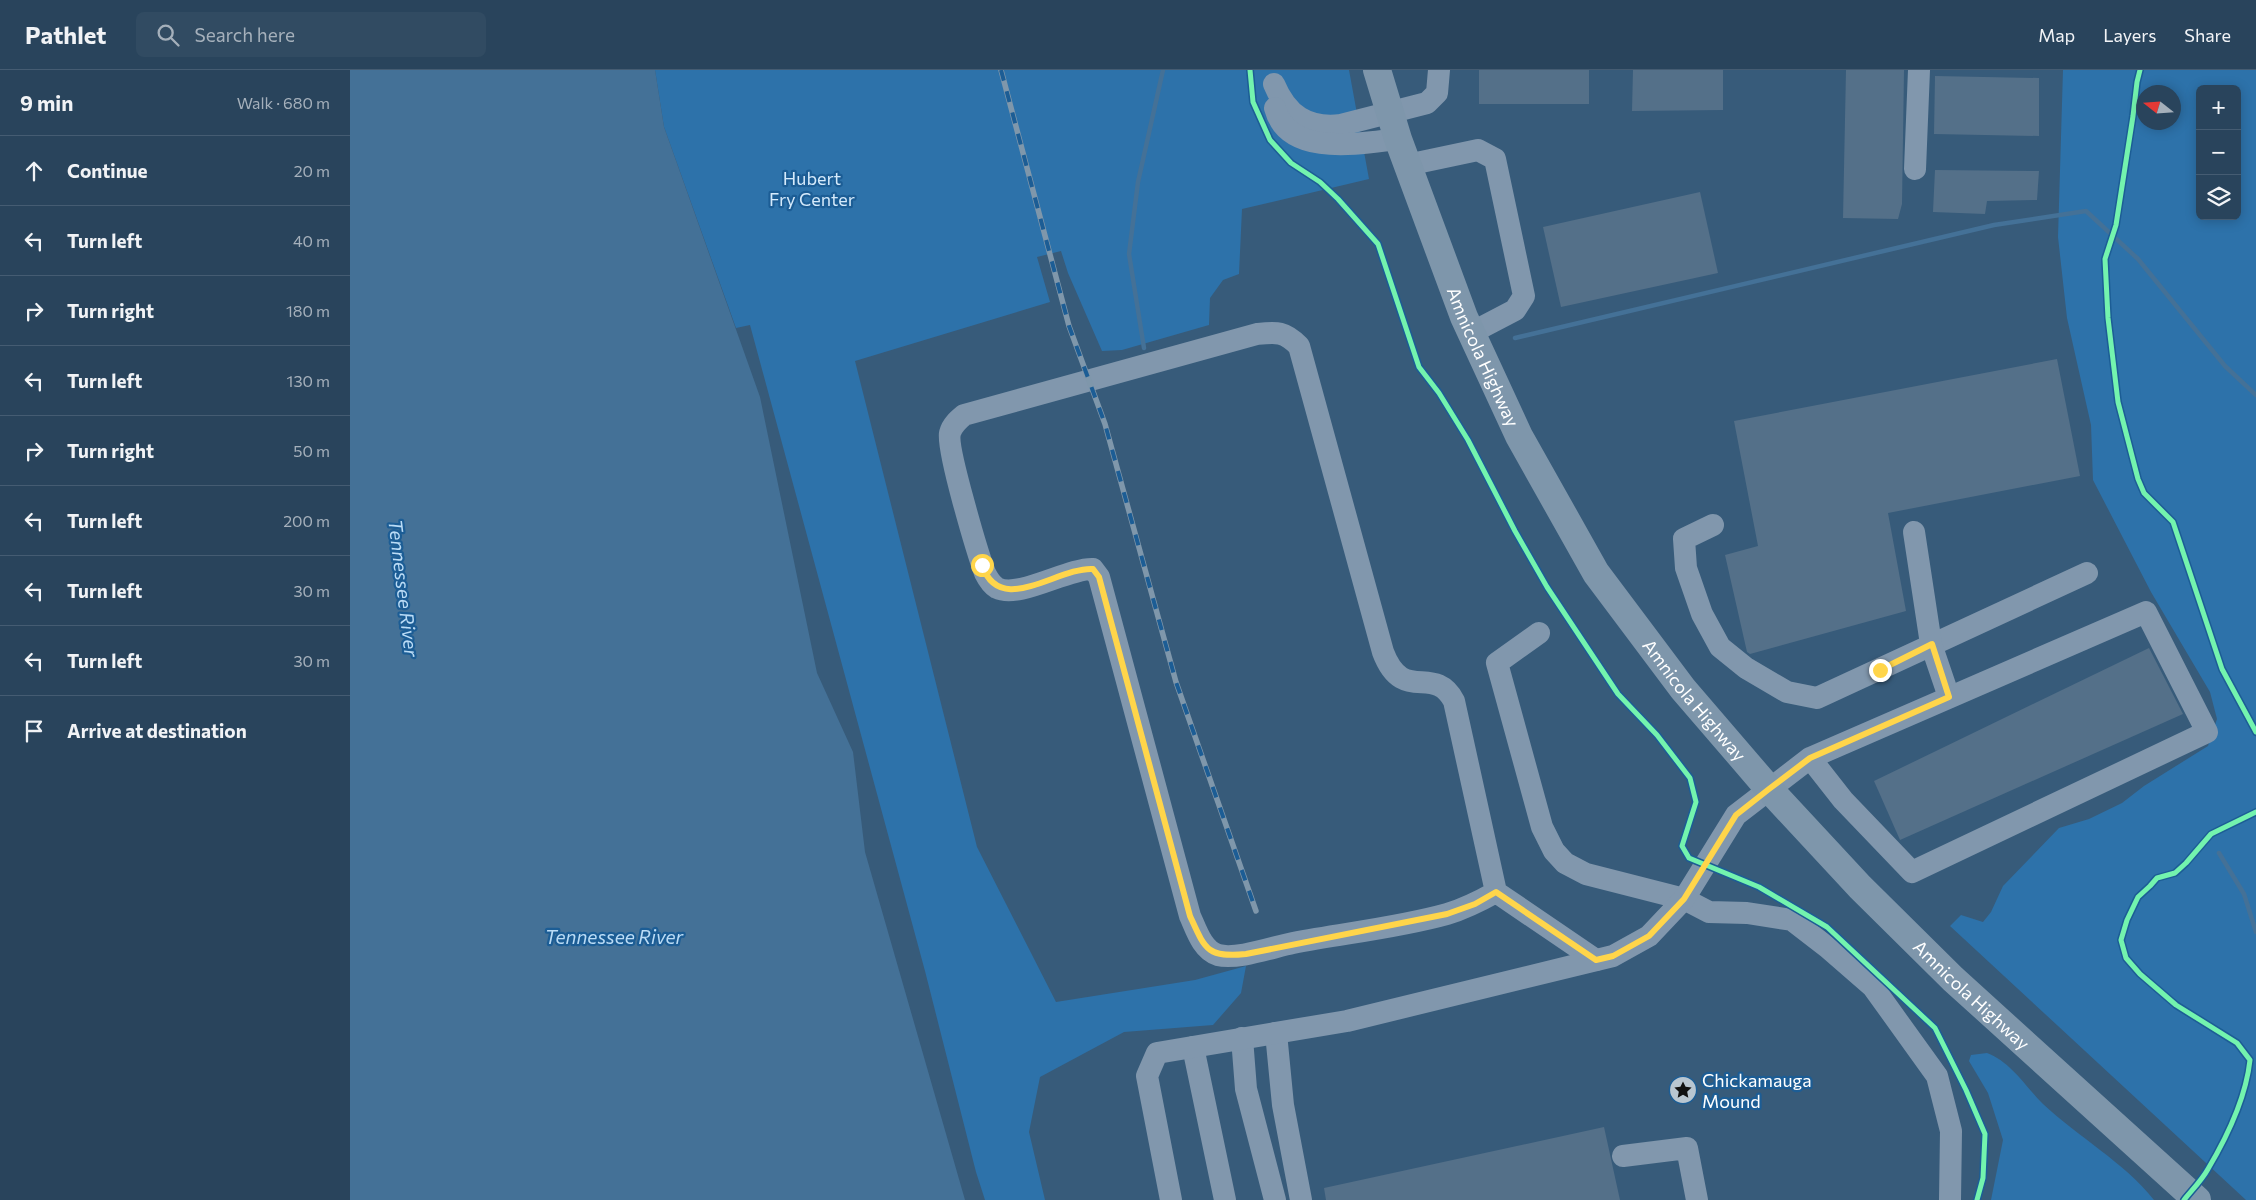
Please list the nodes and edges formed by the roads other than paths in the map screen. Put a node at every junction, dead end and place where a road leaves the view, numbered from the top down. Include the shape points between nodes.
1 (1377, 70) edge
2 (1439, 70) edge
3 (1919, 70) edge
4 (1273, 77) edge
5 (1389, 112) junction
6 (1398, 139) junction
7 (1407, 165) junction
8 (1915, 169) dead end
9 (1472, 333) junction
10 (1713, 524) dead end
11 (1914, 532) dead end
12 (2087, 574) dead end
13 (1539, 633) dead end
14 (1932, 644) junction
15 (1949, 697) junction
16 (1810, 758) junction
17 (1769, 789) junction
18 (1496, 892) junction
19 (1684, 899) junction
20 (1596, 960) junction
21 (1276, 1033) junction
22 (1242, 1038) junction
23 (1193, 1047) junction
24 (1623, 1156) dead end
25 (1171, 1200) edge
26 (1225, 1200) edge
27 (1275, 1200) edge
28 (1301, 1200) edge
29 (1697, 1200) edge
30 (1950, 1200) edge
31 (2198, 1200) edge

1 - 5 main road, Amnicola Highway
2 - 5 street via 1437,93 1426,103
3 - 8 street
4 - 5 street via 1281,101 1305,121 1328,127
4 - 6 street via 1277,114 1286,127 1305,139 1331,145
5 - 6 main road, Amnicola Highway
6 - 7 main road, Amnicola Highway
7 - 9 main road, Amnicola Highway
7 - 9 street via 1478,150 1495,159 1524,296 1515,310
9 - 17 main road, Amnicola Highway via 1519,436 1596,573 1683,689
10 - 14 street via 1684,539 1686,568 1702,614 1720,648 1787,692 1817,698
11 - 14 street
12 - 14 street
13 - 19 street via 1497,662 1547,838 1565,863 1574,869
14 - 15 street
15 - 16 street
15 - 16 street via 2146,612 2207,732 1912,872 1843,800
16 - 17 street
17 - 19 street via 1736,815
17 - 31 main road, Amnicola Highway via 1860,887 1953,979
18 - 18 street via 1454,701 1448,689 1400,678 1389,668 1299,346 1290,337 1277,332 1256,334 964,415 955,422 950,432 951,453 982,565 991,582 998,588 1018,589 1083,569 1093,569 1099,577 1190,916 1209,950 1218,955 1246,954 1392,926 1447,914
18 - 20 street
19 - 20 street via 1649,936 1613,956
19 - 30 street via 1709,912 1747,913 1792,920 1872,987 1937,1076 1951,1131
20 - 21 street via 1347,1021
21 - 22 street
21 - 28 street via 1283,1105
22 - 23 street
22 - 27 street via 1246,1089
23 - 25 street via 1157,1053 1146,1076
23 - 26 street
24 - 29 street via 1687,1148

